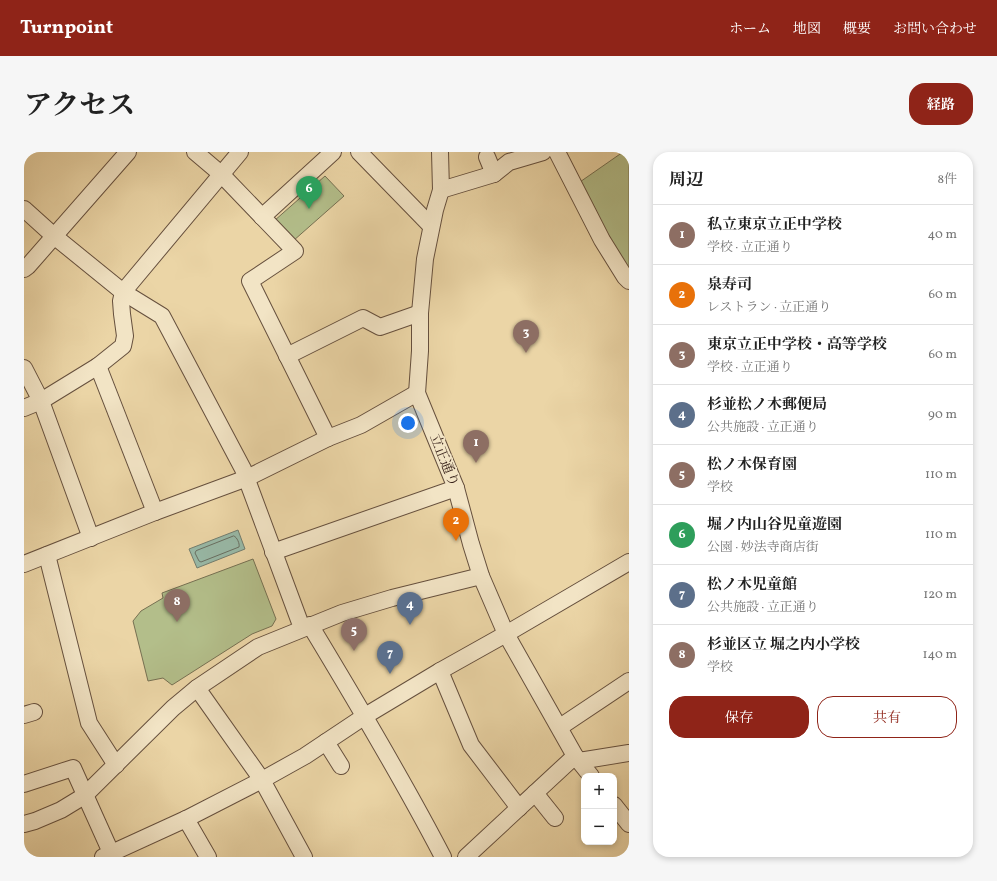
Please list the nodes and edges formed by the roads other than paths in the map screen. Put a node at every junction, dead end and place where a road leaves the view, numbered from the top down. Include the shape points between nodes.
1 (128, 152) edge
2 (195, 152) edge
3 (240, 152) edge
4 (333, 152) edge
5 (359, 152) edge
6 (440, 152) edge
7 (543, 152) edge
8 (557, 152) edge
9 (487, 157) dead end
10 (221, 174) junction
11 (494, 174) junction
12 (441, 190) junction
13 (24, 209) edge
14 (262, 217) junction
15 (431, 226) junction
16 (54, 236) junction
17 (24, 269) edge
18 (629, 280) edge
19 (123, 292) junction
20 (420, 313) junction
21 (287, 356) junction
22 (98, 366) junction
23 (24, 368) edge
24 (417, 393) junction
25 (40, 401) junction
26 (24, 408) edge
27 (328, 438) junction
28 (247, 478) junction
29 (456, 488) junction
30 (154, 512) junction
31 (90, 538) junction
32 (273, 552) junction
33 (47, 555) junction
34 (629, 562) edge
35 (24, 564) edge
36 (481, 576) junction
37 (306, 626) junction
38 (506, 634) junction
39 (440, 671) junction
40 (629, 681) edge
41 (197, 688) junction
42 (366, 716) junction
43 (560, 727) junction
44 (326, 742) junction
45 (629, 753) edge
46 (577, 759) junction
47 (116, 765) junction
48 (342, 766) dead end
49 (589, 773) edge
50 (262, 780) junction
51 (24, 784) edge
52 (535, 793) junction
53 (84, 796) junction
54 (519, 808) junction
55 (617, 809) edge
56 (555, 818) dead end
57 (186, 819) junction
58 (24, 824) edge
59 (629, 824) edge
60 (109, 856) edge
61 (208, 857) edge
62 (304, 857) edge
63 (443, 857) edge
64 (466, 857) edge

1 - 16 street
2 - 10 street
3 - 10 street
4 - 14 street
5 - 15 street
6 - 12 street, 立正通り
7 - 11 street via 509,162
8 - 18 street via 602,240
9 - 11 street
10 - 14 street
10 - 19 street
11 - 12 street
12 - 15 street, 立正通り
13 - 16 street
14 - 21 street via 295,251 250,281
15 - 20 street, 立正通り
16 - 17 street
16 - 19 street
19 - 22 street via 123,346
19 - 28 street via 162,316
20 - 21 street via 380,327 363,318
20 - 24 street, 立正通り
21 - 27 street
22 - 25 street
22 - 30 street
23 - 25 street
24 - 27 street via 360,425
24 - 29 street, 立正通り
25 - 26 street
25 - 31 street
27 - 28 street
28 - 30 street
28 - 32 street
29 - 32 street
29 - 36 street, 立正通り
30 - 31 street
31 - 33 street
32 - 37 street
33 - 35 street
33 - 47 street via 89,723
34 - 38 street
36 - 37 street via 392,598
36 - 38 street, 立正通り
37 - 41 street via 258,647
37 - 42 street
38 - 39 street
38 - 43 street, 立正通り
39 - 42 street
39 - 54 street via 471,745
40 - 43 street
41 - 47 street via 173,708
41 - 50 street
42 - 44 street
42 - 63 street
43 - 46 street, 立正通り
44 - 48 street
44 - 50 street
45 - 46 street
46 - 49 street, 立正通り
46 - 52 street
47 - 53 street
50 - 57 street
50 - 62 street
51 - 53 street via 73,768
52 - 54 street
52 - 56 street
53 - 58 street via 61,810
53 - 60 street
54 - 64 street
55 - 59 street
57 - 60 street
57 - 61 street

